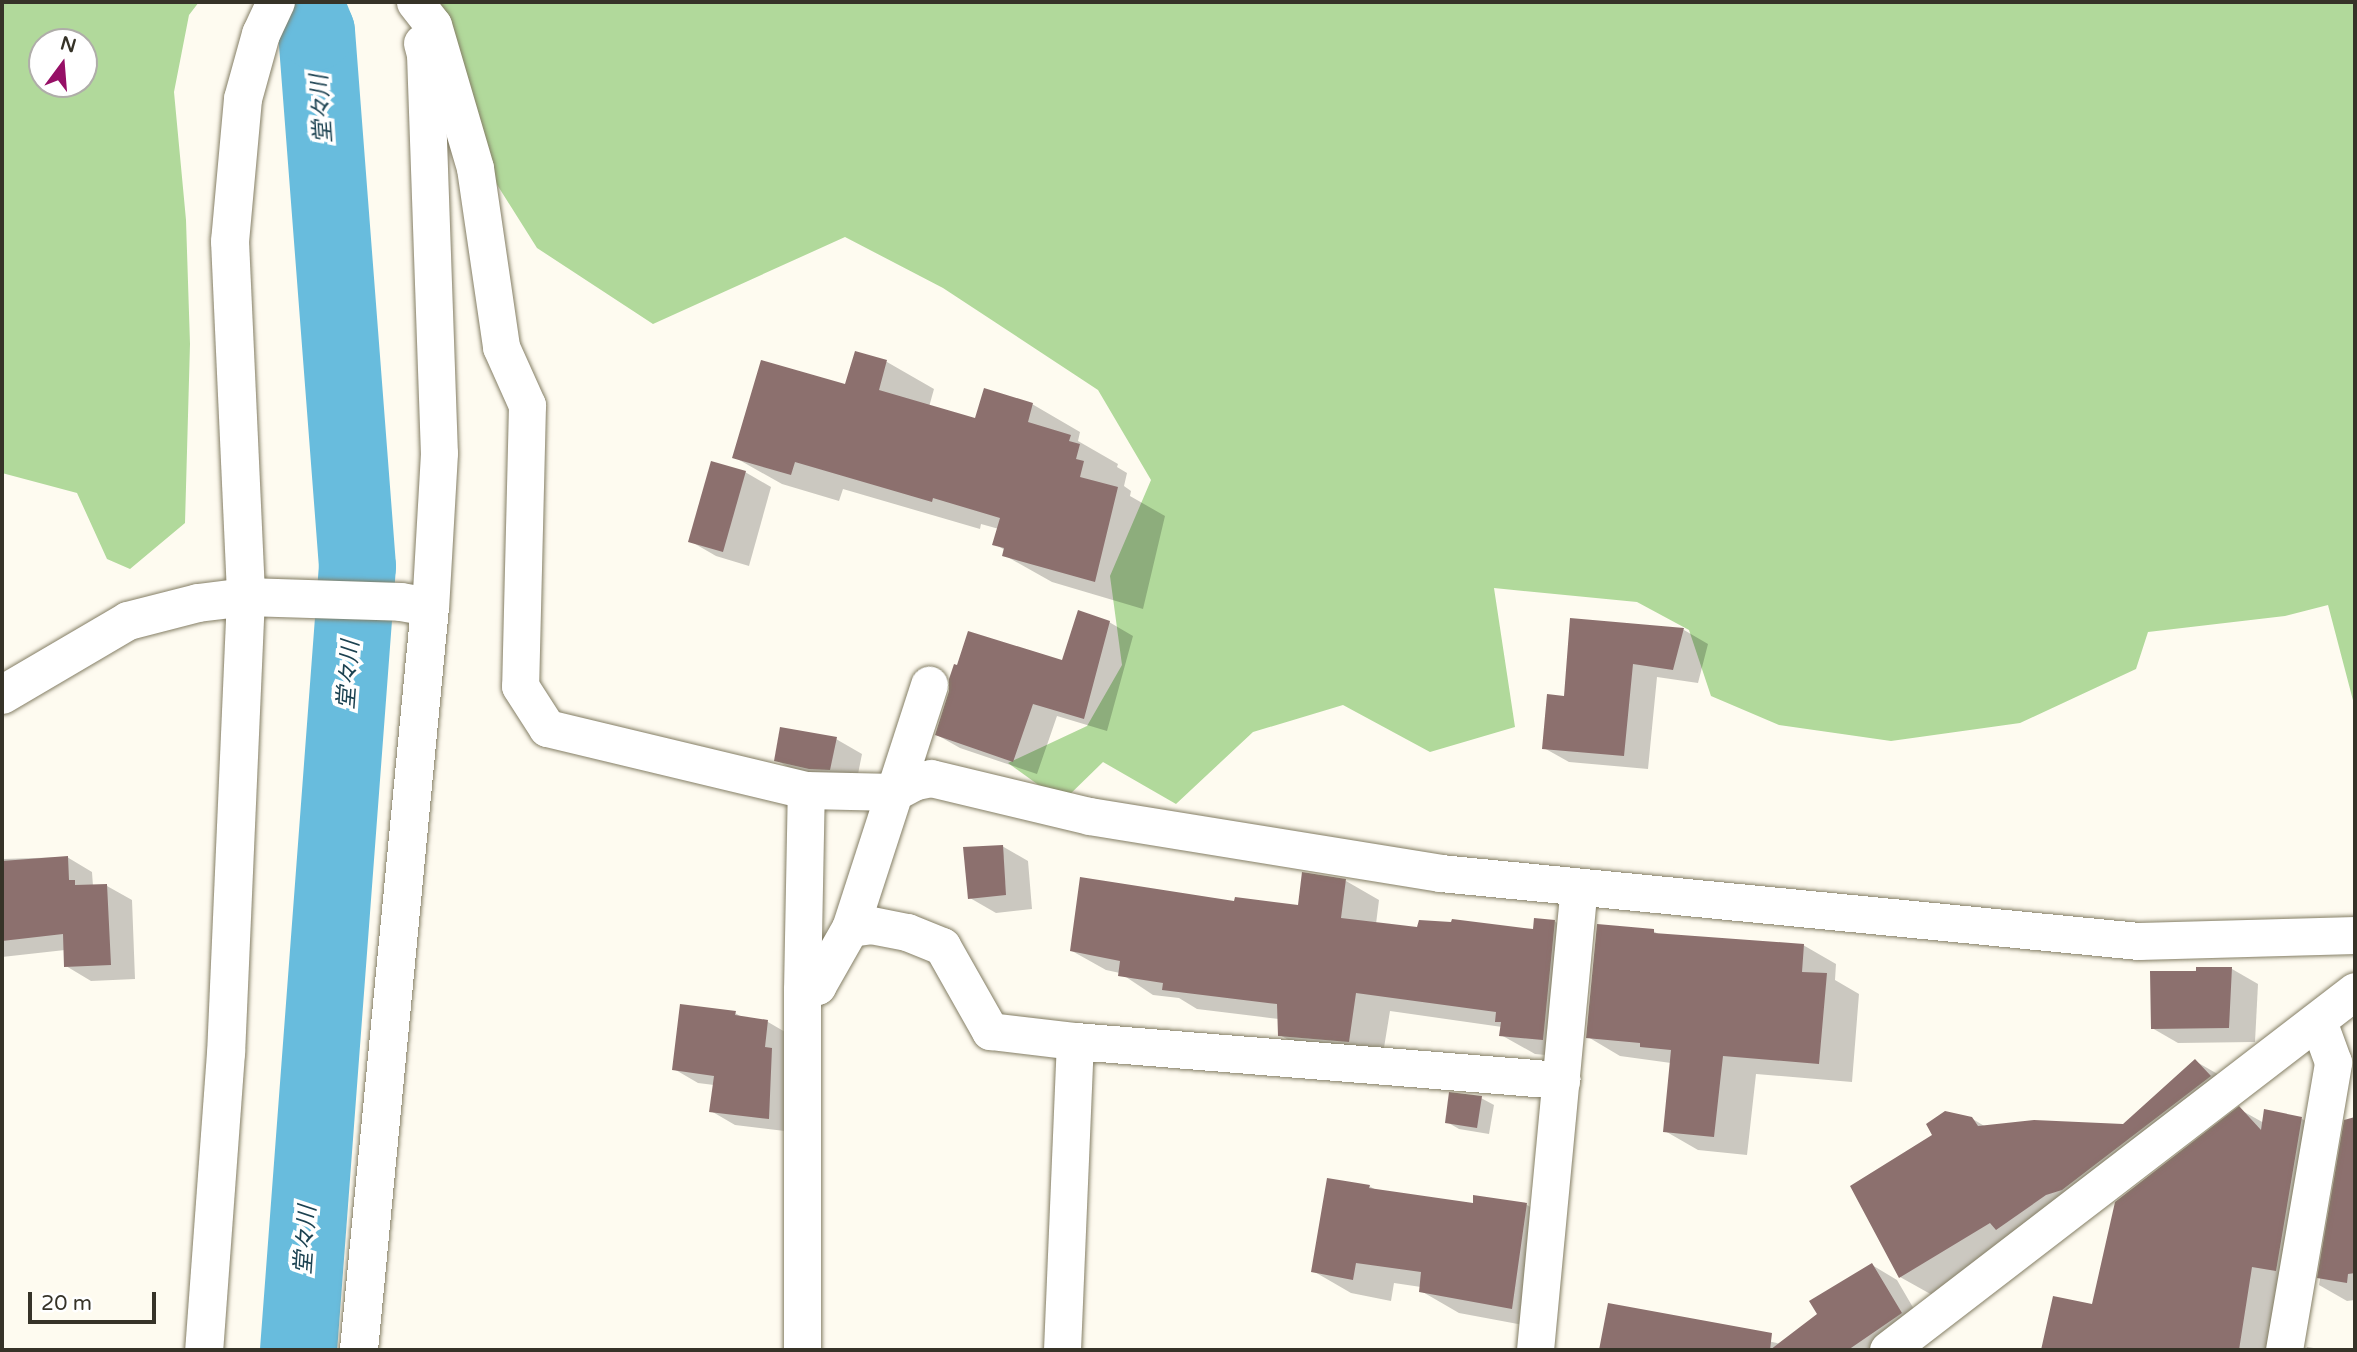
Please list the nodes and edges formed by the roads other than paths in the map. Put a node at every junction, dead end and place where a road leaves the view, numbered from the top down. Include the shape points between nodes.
1 (412, 2) edge
2 (269, 18) edge
3 (246, 597) junction
4 (415, 605) junction
5 (929, 685) dead end
6 (2, 695) edge
7 (806, 790) junction
8 (895, 792) junction
9 (1579, 887) junction
10 (850, 928) junction
11 (2355, 935) edge
12 (802, 990) junction
13 (2355, 991) edge
14 (2318, 1021) junction
15 (1075, 1041) junction
16 (1561, 1080) junction
17 (204, 1350) edge
18 (359, 1350) edge
19 (802, 1350) edge
20 (1062, 1350) edge
21 (1535, 1350) edge
22 (1888, 1350) edge
23 (2284, 1350) edge

1 - 4 street via 425,54 439,453
1 - 7 street via 433,25 475,168 501,347 527,405 520,686 547,728
2 - 3 street via 243,99 230,242
3 - 4 street
3 - 6 street via 198,603 128,621
3 - 17 street via 226,1053
4 - 18 street
5 - 8 street
7 - 8 street
7 - 12 street
8 - 9 street via 931,778 1103,818 1440,873
8 - 10 street
9 - 11 street via 2139,940
9 - 16 street
10 - 12 street via 817,986
10 - 15 street via 871,925 907,932 942,946 990,1031
12 - 19 street
13 - 14 street
14 - 22 street
14 - 23 street via 2333,1062
15 - 16 street
15 - 20 street
16 - 21 street

